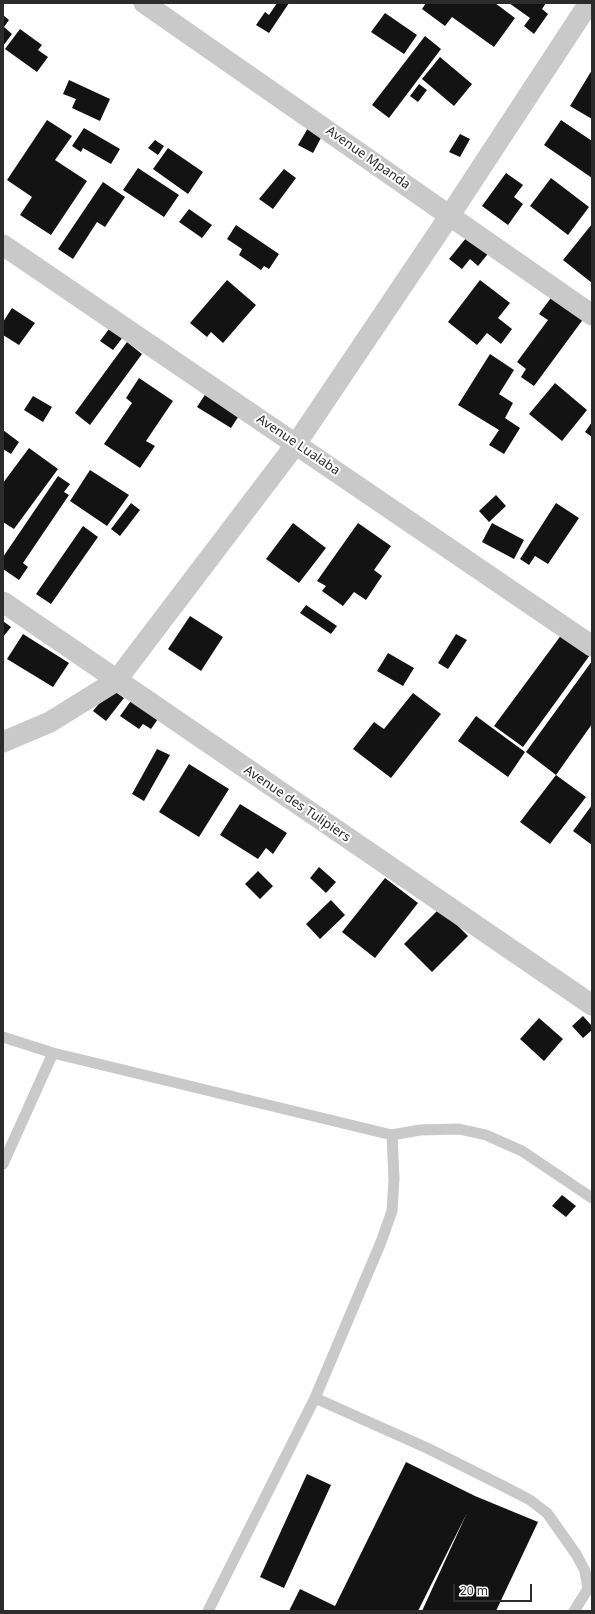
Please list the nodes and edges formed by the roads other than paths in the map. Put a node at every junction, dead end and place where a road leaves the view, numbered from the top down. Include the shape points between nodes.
1 (144, 3) edge
2 (589, 3) edge
3 (450, 215) junction
4 (3, 245) edge
5 (592, 315) edge
6 (296, 444) junction
7 (3, 602) edge
8 (592, 646) edge
9 (116, 681) junction
10 (3, 742) edge
11 (592, 1005) edge
12 (3, 1038) edge
13 (53, 1053) junction
14 (392, 1135) junction
15 (3, 1164) edge
16 (592, 1198) edge
17 (315, 1398) junction
18 (208, 1611) edge
19 (574, 1611) edge

1 - 3 street, Avenue Mpanda
2 - 3 street
3 - 5 street, Avenue Mpanda
3 - 6 street
4 - 6 street, Avenue Lualaba
6 - 8 street, Avenue Lualaba
6 - 9 street
7 - 9 street, Avenue des Tulipiers
9 - 10 street via 50,722
9 - 11 street, Avenue des Tulipiers
12 - 13 lane
13 - 14 lane
13 - 15 lane
14 - 16 lane via 420,1130 459,1128 486,1135 522,1151
14 - 17 lane via 392,1211
17 - 18 lane
17 - 19 lane via 427,1448 530,1500 547,1513 585,1571 588,1589

